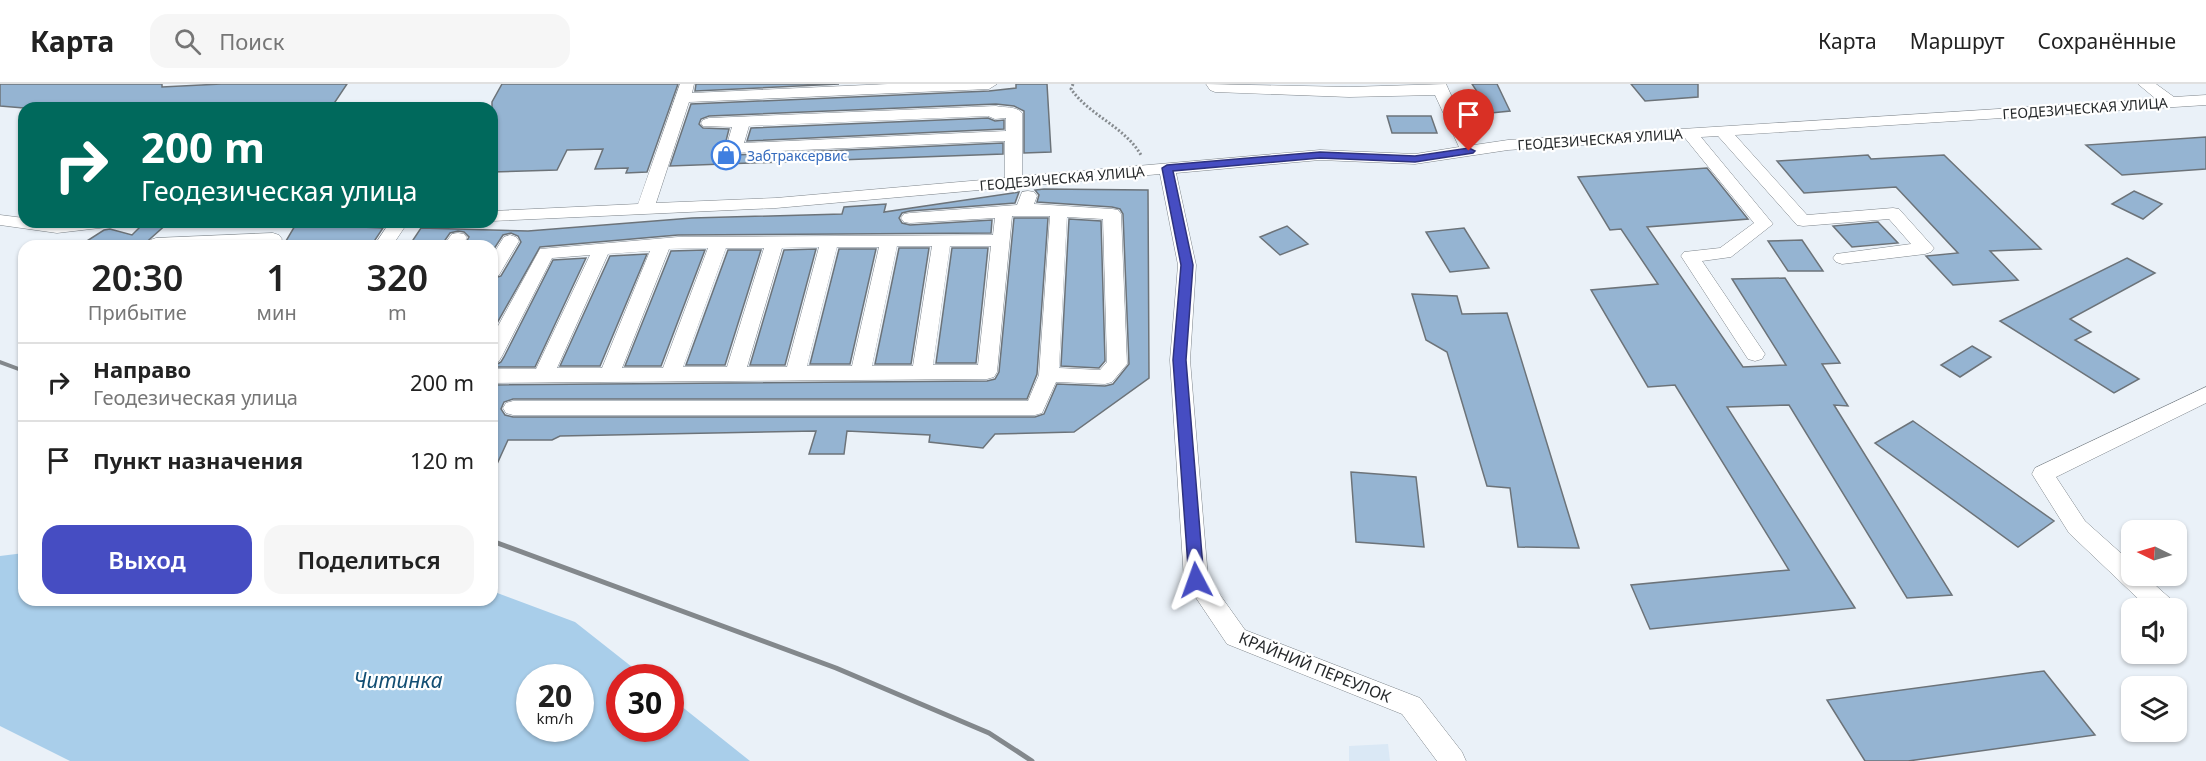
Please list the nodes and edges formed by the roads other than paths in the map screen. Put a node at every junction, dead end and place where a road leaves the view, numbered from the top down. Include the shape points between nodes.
1 (989, 84) edge
2 (1214, 84) edge
3 (2146, 84) edge
4 (1440, 87) edge
5 (685, 91) edge
6 (2206, 100) edge
7 (2170, 102) junction
8 (742, 122) junction
9 (709, 123) dead end
10 (1722, 131) junction
11 (1689, 134) junction
12 (1013, 136) junction
13 (1469, 151) junction
14 (1156, 169) junction
15 (1021, 181) junction
16 (645, 209) junction
17 (1024, 209) junction
18 (1059, 211) junction
19 (1004, 212) junction
20 (498, 216) edge
21 (910, 218) dead end
22 (0, 220) edge
23 (18, 223) edge
24 (256, 240) edge
25 (272, 240) edge
26 (1001, 240) junction
27 (510, 241) dead end
28 (889, 241) junction
29 (942, 241) junction
30 (719, 242) junction
31 (775, 242) junction
32 (830, 242) junction
33 (662, 244) junction
34 (602, 249) junction
35 (1842, 258) dead end
36 (498, 261) edge
37 (498, 345) edge
38 (1755, 354) dead end
39 (922, 373) junction
40 (735, 374) junction
41 (795, 374) junction
42 (860, 374) junction
43 (609, 375) junction
44 (670, 375) junction
45 (1049, 375) junction
46 (498, 376) edge
47 (543, 376) junction
48 (2206, 394) edge
49 (513, 408) dead end
50 (2153, 598) edge
51 (1453, 761) edge

1 - 5 street
2 - 4 street via 1287,91
3 - 7 street
4 - 13 street
5 - 16 street
6 - 7 street, ГЕОДЕЗИЧЕСКАЯ УЛИЦА
7 - 10 street, ГЕОДЕЗИЧЕСКАЯ УЛИЦА
8 - 9 street
8 - 12 street via 996,111 1014,113
8 - 12 street via 734,148
10 - 11 street, ГЕОДЕЗИЧЕСКАЯ УЛИЦА
10 - 35 street via 1803,221 1893,213 1925,248
11 - 13 street, ГЕОДЕЗИЧЕСКАЯ УЛИЦА
11 - 38 street via 1764,224 1725,253 1690,256
12 - 15 street
13 - 14 street, ГЕОДЕЗИЧЕСКАЯ УЛИЦА via 1415,159 1320,155
14 - 15 street, ГЕОДЕЗИЧЕСКАЯ УЛИЦА
14 - 51 street, КРАЙНИЙ ПЕРЕУЛОК via 1187,265 1180,360 1196,580 1236,637 1411,706
15 - 16 street, ГЕОДЕЗИЧЕСКАЯ УЛИЦА via 776,203
15 - 17 street
16 - 20 street, ГЕОДЕЗИЧЕСКАЯ УЛИЦА
17 - 18 street
17 - 19 street
18 - 45 street
18 - 45 street via 1112,214 1117,364 1104,377
19 - 21 street
19 - 26 street
22 - 23 street
24 - 25 street
26 - 29 street
26 - 39 street via 987,372
27 - 36 street
28 - 29 street
28 - 32 street
28 - 42 street
29 - 39 street
30 - 31 street
30 - 33 street
30 - 44 street
31 - 32 street
31 - 40 street
32 - 41 street
33 - 34 street
33 - 43 street
34 - 37 street via 546,253
34 - 47 street
39 - 42 street
40 - 41 street
40 - 44 street
41 - 42 street
43 - 44 street
43 - 47 street
45 - 49 street via 1035,408
46 - 47 street
48 - 50 street via 2043,474 2077,527

